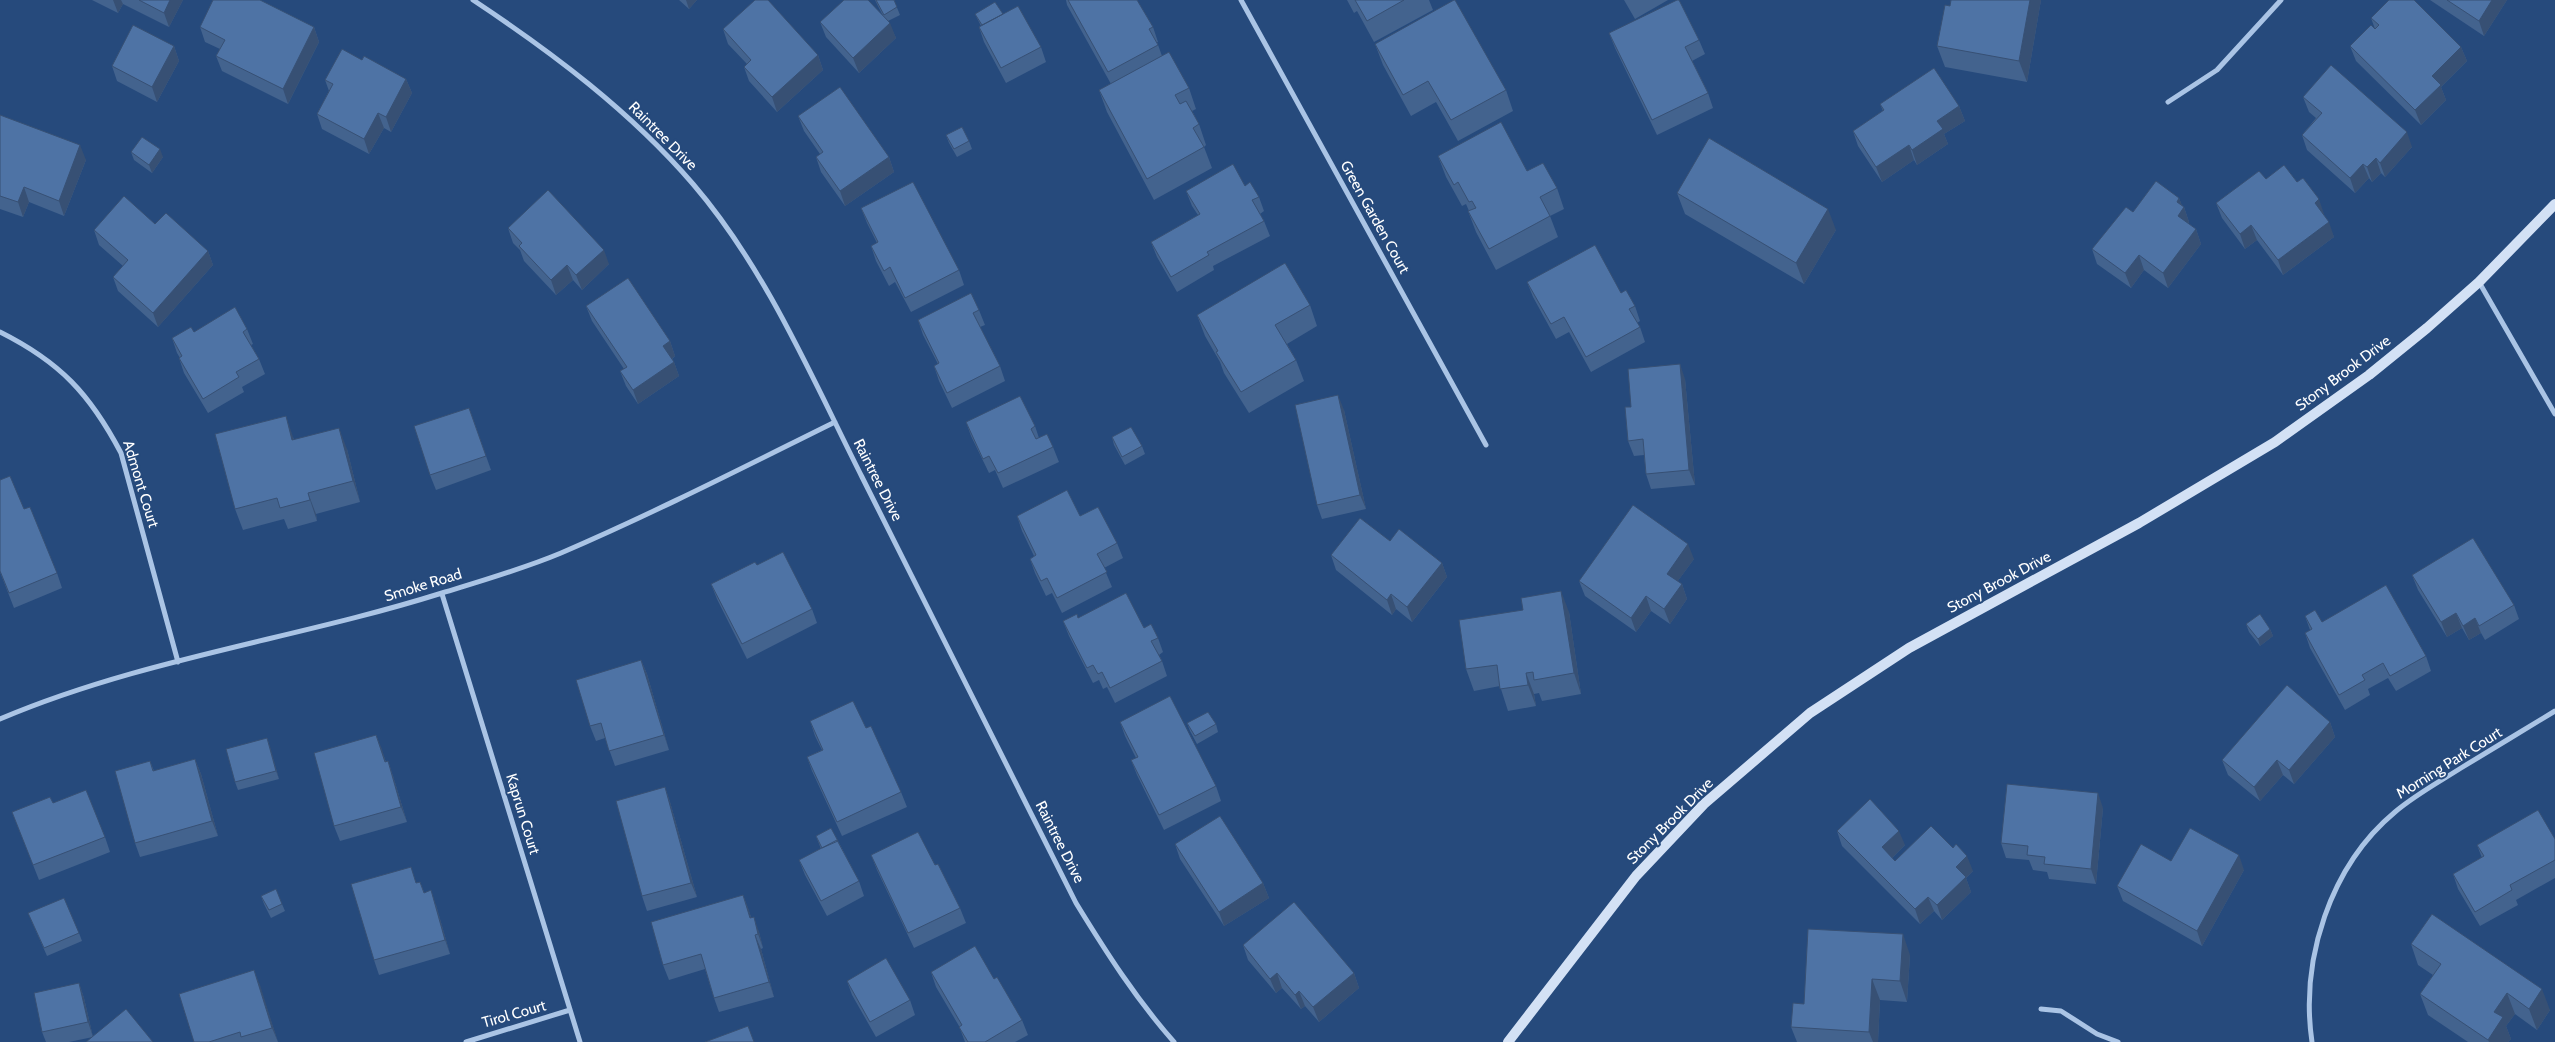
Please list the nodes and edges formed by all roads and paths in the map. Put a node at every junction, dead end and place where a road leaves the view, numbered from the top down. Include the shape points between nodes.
1 (473, 0) edge
2 (1241, 0) edge
3 (2281, 0) edge
4 (2168, 102) dead end
5 (2555, 204) edge
6 (2479, 282) junction
7 (0, 332) edge
8 (2555, 414) edge
9 (834, 422) junction
10 (1486, 445) dead end
11 (442, 594) junction
12 (178, 662) junction
13 (2555, 711) edge
14 (0, 719) edge
15 (2041, 1009) dead end
16 (570, 1010) junction
17 (466, 1042) edge
18 (580, 1042) edge
19 (1174, 1042) edge
20 (1508, 1042) edge
21 (2118, 1042) edge
22 (2312, 1042) edge

1 - 9 street, Raintree Drive via 536,42 597,89 694,185 730,231 762,281
2 - 10 street, Green Garden Court
3 - 4 street via 2217,70
5 - 6 street, Stony Brook Drive
6 - 8 street
6 - 20 street, Stony Brook Drive via 2369,375 2275,442 2139,524 1909,648 1810,713 1704,804 1636,876
7 - 12 street, Admont Court via 31,347 63,372 106,424 121,453
9 - 11 street, Smoke Road via 559,554
9 - 19 street, Raintree Drive via 1076,903 1115,967 1150,1016
11 - 12 street, Smoke Road
11 - 16 street, Kaprun Court
12 - 14 street, Smoke Road via 47,699
13 - 22 street, Morning Park Court via 2422,792 2394,813 2368,840 2333,894 2316,946 2308,994
15 - 21 street via 2062,1011 2097,1034
16 - 17 street, Tirol Court
16 - 18 street, Kaprun Court

